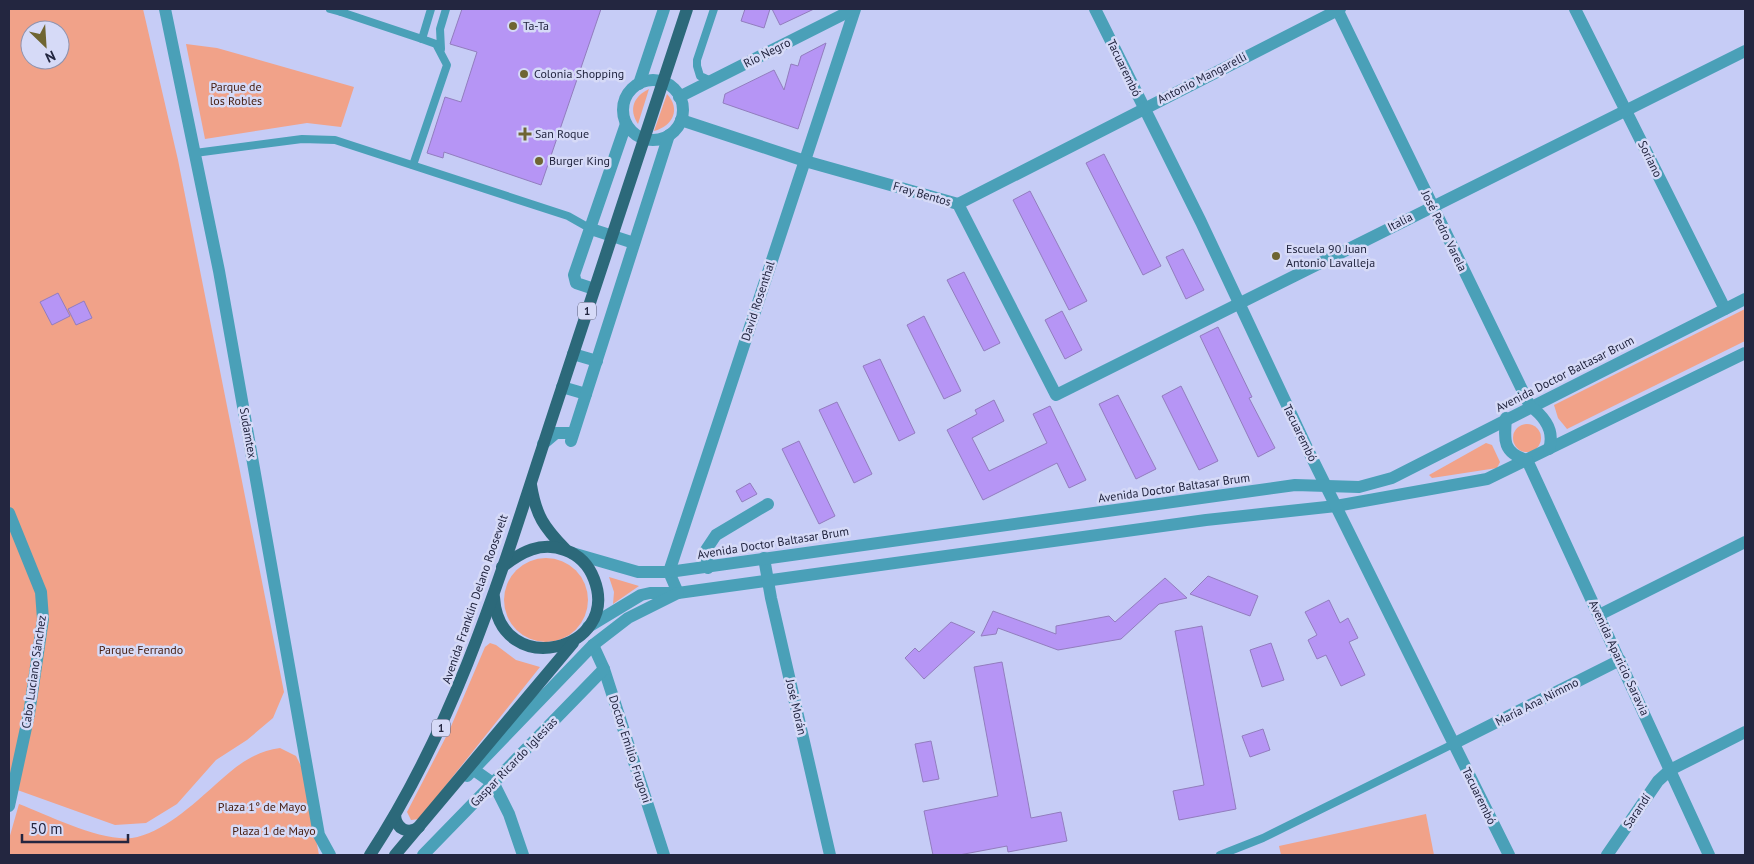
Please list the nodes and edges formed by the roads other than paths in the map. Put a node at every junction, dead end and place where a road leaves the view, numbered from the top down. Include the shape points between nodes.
1 (166, 9) edge
2 (330, 9) edge
3 (431, 9) edge
4 (446, 9) edge
5 (664, 9) edge
6 (686, 9) edge
7 (714, 9) edge
8 (854, 9) edge
9 (1095, 9) edge
10 (1338, 9) edge
11 (1575, 9) edge
12 (342, 10) edge
13 (422, 39) junction
14 (442, 51) junction
15 (1745, 51) edge
16 (711, 81) junction
17 (662, 82) junction
18 (639, 84) junction
19 (679, 97) junction
20 (1144, 108) junction
21 (1626, 109) junction
22 (681, 120) junction
23 (626, 124) junction
24 (669, 135) junction
25 (644, 139) junction
26 (196, 153) junction
27 (804, 161) junction
28 (413, 165) junction
29 (958, 204) junction
30 (1432, 206) junction
31 (591, 229) junction
32 (612, 236) junction
33 (634, 243) junction
34 (594, 289) junction
35 (1745, 299) edge
36 (1239, 304) junction
37 (1725, 309) junction
38 (1745, 353) edge
39 (573, 354) junction
40 (597, 361) junction
41 (562, 387) junction
42 (586, 394) junction
43 (1056, 395) joint
44 (1530, 406) junction
45 (1506, 418) junction
46 (543, 444) junction
47 (1549, 450) junction
48 (1527, 460) junction
49 (530, 482) junction
50 (1327, 486) junction
51 (768, 504) dead end
52 (1336, 506) junction
53 (9, 513) edge
54 (1745, 542) edge
55 (567, 551) junction
56 (764, 558) junction
57 (502, 567) junction
58 (708, 568) junction
59 (669, 572) junction
60 (767, 580) junction
61 (494, 592) junction
62 (678, 593) junction
63 (1599, 615) junction
64 (588, 627) junction
65 (576, 639) junction
66 (593, 645) junction
67 (1620, 660) junction
68 (604, 668) junction
69 (1745, 732) edge
70 (1453, 744) junction
71 (474, 770) junction
72 (1670, 770) junction
73 (494, 784) junction
74 (447, 794) junction
75 (9, 806) edge
76 (395, 815) junction
77 (419, 827) junction
78 (330, 855) edge
79 (370, 855) edge
80 (394, 855) edge
81 (423, 855) edge
82 (523, 855) edge
83 (664, 855) edge
84 (830, 855) edge
85 (1220, 855) edge
86 (1509, 855) edge
87 (1607, 855) edge
88 (1710, 855) edge

1 - 26 street, Sudamtex
2 - 12 lane
3 - 13 lane
4 - 14 lane via 440,29
5 - 18 street
6 - 17 main road, Avenida Franklin Delano Roosevelt / 1
7 - 16 lane via 696,66 700,76
8 - 16 street, Río Negro
8 - 27 street, David Rosenthal
9 - 20 street, Tacuarembó
10 - 20 street, Antonio Mangarelli
10 - 30 street, José Pedro Varela
11 - 21 street, Soriano
12 - 13 lane
13 - 14 lane via 436,44
14 - 28 lane via 446,65
15 - 21 street, Italia
16 - 19 street, Río Negro
17 - 18 street
17 - 19 street
17 - 25 main road, Avenida Franklin Delano Roosevelt / 1
18 - 23 street via 624,101
19 - 22 street
20 - 29 street, Antonio Mangarelli
20 - 36 street, Tacuarembó
21 - 30 street, Italia
21 - 37 street, Soriano
22 - 24 street
22 - 27 street, Fray Bentos
23 - 25 street
23 - 31 street
24 - 25 street via 656,140
24 - 33 street
25 - 32 main road, Avenida Franklin Delano Roosevelt / 1
26 - 28 lane via 302,139 335,140
26 - 78 street, Sudamtex via 320,835
27 - 29 street, Fray Bentos
27 - 59 street, David Rosenthal
28 - 31 lane via 568,216
29 - 43 street, Fray Bentos
30 - 36 street, Italia
30 - 44 street, José Pedro Varela
31 - 32 street
31 - 34 street via 574,275 576,283
32 - 33 street
32 - 34 main road, Avenida Franklin Delano Roosevelt / 1
33 - 40 street
34 - 39 main road, Avenida Franklin Delano Roosevelt / 1
35 - 37 street, Avenida Doctor Baltasar Brum
36 - 43 street, Italia
36 - 50 street, Tacuarembó
37 - 44 street, Avenida Doctor Baltasar Brum
38 - 47 street
39 - 40 street
39 - 41 main road, Avenida Franklin Delano Roosevelt / 1
40 - 42 street
41 - 42 street
41 - 46 main road, Avenida Franklin Delano Roosevelt / 1
42 - 46 street via 572,437 556,433
44 - 45 street, Avenida Doctor Baltasar Brum
44 - 47 street, José Pedro Varela via 1540,414 1551,433
45 - 48 street via 1504,435 1507,445 1516,457
45 - 50 street, Avenida Doctor Baltasar Brum via 1392,478 1358,487
46 - 49 main road, Avenida Franklin Delano Roosevelt / 1
47 - 48 street
48 - 52 street via 1486,479
48 - 63 street, Avenida Aparicio Saravia
49 - 55 main road via 540,520
49 - 57 main road, Avenida Franklin Delano Roosevelt / 1
50 - 52 street, Tacuarembó
50 - 56 street, Avenida Doctor Baltasar Brum via 1295,485
51 - 58 street via 716,536 706,550
52 - 60 street via 1206,520
52 - 70 street, Tacuarembó
53 - 75 street, Cabo Luciano Sánchez via 41,592 43,619 29,714
54 - 63 street
55 - 57 main road via 554,547 536,548 520,554
55 - 59 street, Avenida Doctor Baltasar Brum via 638,572
55 - 64 main road via 587,567 595,582 597,606
56 - 58 street, Avenida Doctor Baltasar Brum
56 - 60 street, José Morán
57 - 61 main road, Avenida Franklin Delano Roosevelt / 1
58 - 59 street, Avenida Doctor Baltasar Brum
59 - 62 street
60 - 62 street
60 - 84 street, José Morán
61 - 65 main road via 500,621 520,642 548,649
61 - 76 main road, Avenida Franklin Delano Roosevelt / 1 via 449,712
62 - 64 street via 640,595
62 - 66 street via 628,618
63 - 67 street, Avenida Aparicio Saravia
64 - 65 main road
65 - 74 main road
66 - 68 street, Doctor Emilio Frugoni
66 - 71 street
67 - 70 street, María Ana Nimmo
67 - 72 street, Avenida Aparicio Saravia
68 - 73 street, Gaspar Ricardo Iglesias
68 - 83 street, Doctor Emilio Frugoni
69 - 72 street
70 - 85 lane via 1263,838
70 - 86 street, Tacuarembó
71 - 73 street
71 - 74 street
72 - 87 street, Sarandí via 1658,781
72 - 88 street, Avenida Aparicio Saravia
73 - 81 street, Gaspar Ricardo Iglesias
73 - 82 street via 509,814
74 - 77 main road
76 - 77 main road via 403,830 412,831
76 - 79 main road, Avenida Franklin Delano Roosevelt / 1
77 - 80 main road

